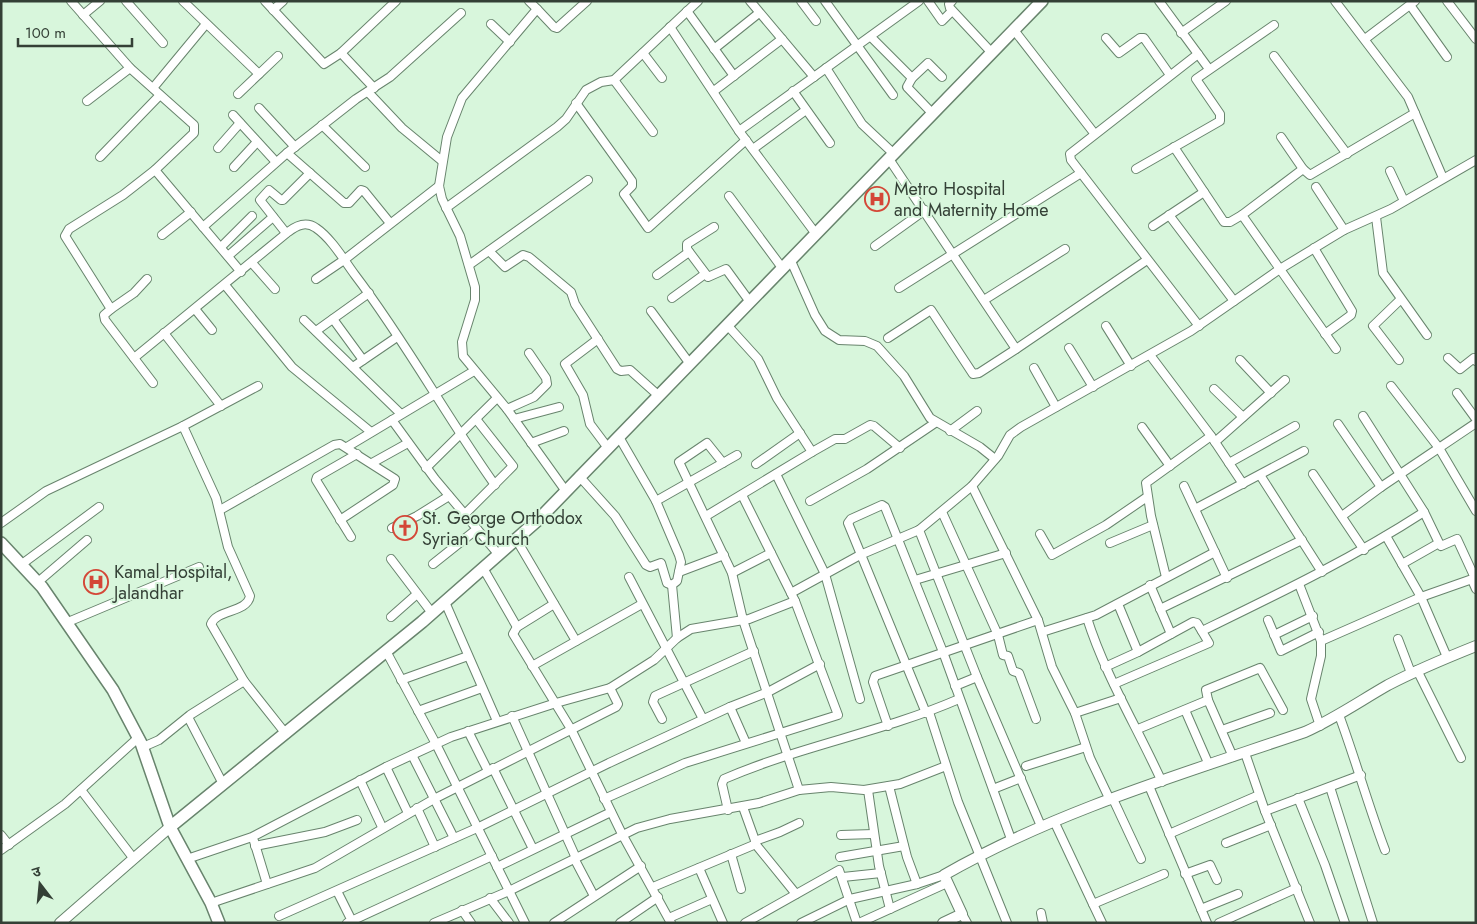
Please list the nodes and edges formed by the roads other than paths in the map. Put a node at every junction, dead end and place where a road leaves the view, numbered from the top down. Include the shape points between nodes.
1 (71, 1) edge
2 (100, 1) edge
3 (126, 1) edge
4 (182, 1) edge
5 (266, 1) edge
6 (283, 1) edge
7 (396, 1) edge
8 (529, 1) edge
9 (587, 1) edge
10 (698, 1) edge
11 (750, 1) edge
12 (801, 1) edge
13 (825, 1) edge
14 (918, 1) edge
15 (928, 1) edge
16 (952, 1) edge
17 (1042, 1) edge
18 (1159, 1) edge
19 (1226, 1) edge
20 (1335, 1) edge
21 (1447, 1) edge
22 (1413, 3) edge
23 (537, 9) junction
24 (273, 10) junction
25 (687, 11) junction
26 (952, 11) junction
27 (461, 13) dead end
28 (759, 13) junction
29 (83, 15) junction
30 (816, 20) dead end
31 (206, 24) junction
32 (491, 24) dead end
33 (1274, 24) dead end
34 (670, 26) junction
35 (1014, 30) junction
36 (1181, 33) junction
37 (872, 37) junction
38 (1106, 38) dead end
39 (782, 39) junction
40 (1365, 40) junction
41 (1476, 40) edge
42 (510, 42) junction
43 (163, 43) dead end
44 (859, 45) junction
45 (714, 49) junction
46 (341, 52) junction
47 (643, 53) junction
48 (992, 53) junction
49 (1198, 54) junction
50 (278, 56) dead end
51 (1274, 56) dead end
52 (1447, 58) dead end
53 (130, 68) junction
54 (826, 68) junction
55 (1209, 69) junction
56 (259, 74) junction
57 (1170, 75) junction
58 (734, 76) junction
59 (814, 76) junction
60 (942, 77) dead end
61 (662, 78) dead end
62 (912, 78) junction
63 (614, 80) junction
64 (153, 88) junction
65 (371, 90) junction
66 (714, 91) junction
67 (793, 91) junction
68 (160, 94) junction
69 (238, 94) dead end
70 (893, 95) dead end
71 (87, 102) dead end
72 (576, 103) junction
73 (259, 108) dead end
74 (806, 110) junction
75 (1415, 113) junction
76 (932, 114) junction
77 (233, 115) dead end
78 (240, 123) junction
79 (322, 125) junction
80 (739, 131) junction
81 (653, 132) dead end
82 (1094, 133) junction
83 (1281, 137) dead end
84 (746, 140) junction
85 (257, 142) junction
86 (830, 143) dead end
87 (294, 147) junction
88 (1174, 147) junction
89 (218, 148) dead end
90 (753, 148) junction
91 (287, 153) junction
92 (1347, 154) junction
93 (100, 157) dead end
94 (892, 157) junction
95 (1476, 160) edge
96 (442, 161) junction
97 (276, 162) junction
98 (234, 167) dead end
99 (365, 167) dead end
100 (1136, 169) dead end
101 (1303, 169) junction
102 (155, 170) junction
103 (1390, 171) dead end
104 (310, 173) junction
105 (1081, 173) junction
106 (1443, 178) junction
107 (588, 180) dead end
108 (439, 186) junction
109 (1316, 187) dead end
110 (1204, 192) junction
111 (729, 196) dead end
112 (1404, 201) junction
113 (446, 208) junction
114 (925, 210) junction
115 (191, 212) junction
116 (1170, 215) junction
117 (1242, 215) junction
118 (252, 216) dead end
119 (273, 217) junction
120 (1376, 217) junction
121 (390, 223) junction
122 (714, 226) dead end
123 (1154, 226) dead end
124 (203, 227) junction
125 (1344, 230) junction
126 (286, 233) junction
127 (816, 234) junction
128 (162, 235) dead end
129 (875, 246) dead end
130 (221, 247) junction
131 (1314, 248) junction
132 (1065, 249) dead end
133 (489, 251) junction
134 (688, 252) junction
135 (954, 255) junction
136 (228, 256) junction
137 (344, 260) junction
138 (1147, 260) junction
139 (252, 263) junction
140 (469, 265) junction
141 (787, 265) junction
142 (1280, 269) junction
143 (241, 272) junction
144 (705, 274) junction
145 (657, 275) dead end
146 (147, 278) dead end
147 (316, 279) dead end
148 (225, 285) junction
149 (899, 288) dead end
150 (275, 289) dead end
151 (369, 293) junction
152 (672, 298) dead end
153 (984, 300) junction
154 (1400, 300) junction
155 (1234, 301) junction
156 (750, 302) junction
157 (111, 309) junction
158 (195, 309) junction
159 (651, 311) dead end
160 (333, 319) junction
161 (304, 320) dead end
162 (728, 326) junction
163 (1106, 326) dead end
164 (1199, 326) junction
165 (212, 330) dead end
166 (316, 331) junction
167 (164, 333) junction
168 (1325, 334) junction
169 (1427, 335) dead end
170 (397, 337) junction
171 (888, 338) dead end
172 (598, 339) junction
173 (1069, 348) dead end
174 (1336, 348) dead end
175 (1016, 349) junction
176 (529, 354) dead end
177 (1150, 355) junction
178 (134, 358) junction
179 (1448, 358) dead end
180 (363, 360) junction
181 (1240, 360) dead end
182 (1399, 360) dead end
183 (1476, 361) edge
184 (690, 364) junction
185 (1131, 366) junction
186 (353, 367) junction
187 (1034, 368) dead end
188 (474, 370) junction
189 (1285, 380) dead end
190 (153, 383) dead end
191 (258, 386) dead end
192 (1392, 386) dead end
193 (1093, 387) junction
194 (1214, 390) dead end
195 (1271, 393) junction
196 (1457, 393) dead end
197 (435, 394) junction
198 (659, 396) junction
199 (498, 398) junction
200 (220, 406) junction
201 (559, 407) dead end
202 (1056, 407) junction
203 (507, 409) junction
204 (977, 411) dead end
205 (401, 414) junction
206 (1362, 416) dead end
207 (1243, 417) junction
208 (476, 419) junction
209 (514, 419) junction
210 (1476, 419) edge
211 (392, 420) junction
212 (935, 423) junction
213 (1476, 423) edge
214 (1338, 424) dead end
215 (183, 426) junction
216 (1142, 426) dead end
217 (1296, 426) dead end
218 (564, 431) dead end
219 (950, 431) junction
220 (372, 432) junction
221 (800, 432) junction
222 (460, 435) junction
223 (619, 437) junction
224 (1213, 439) junction
225 (408, 443) junction
226 (531, 443) junction
227 (346, 447) junction
228 (608, 448) junction
229 (900, 448) junction
230 (1439, 448) junction
231 (1304, 451) dead end
232 (812, 452) junction
233 (357, 454) junction
234 (736, 455) dead end
235 (995, 459) junction
236 (372, 463) junction
237 (723, 463) junction
238 (1229, 463) junction
239 (756, 464) dead end
240 (1170, 466) junction
241 (426, 468) junction
242 (776, 474) junction
243 (1313, 474) dead end
244 (1401, 474) junction
245 (1260, 475) junction
246 (579, 476) junction
247 (690, 482) junction
248 (1243, 484) junction
249 (495, 485) junction
250 (972, 486) junction
251 (1184, 486) dead end
252 (1380, 487) junction
253 (564, 490) junction
254 (742, 495) junction
255 (449, 496) junction
256 (1147, 497) junction
257 (656, 501) junction
258 (810, 501) dead end
259 (99, 507) dead end
260 (1195, 509) junction
261 (220, 510) junction
262 (1476, 511) edge
263 (942, 512) junction
264 (1424, 512) junction
265 (464, 514) junction
266 (706, 516) junction
267 (1342, 516) junction
268 (340, 520) junction
269 (1, 523) edge
270 (1153, 525) junction
271 (392, 528) dead end
272 (477, 529) junction
273 (919, 530) junction
274 (1040, 534) dead end
275 (1386, 536) junction
276 (351, 537) dead end
277 (516, 539) junction
278 (899, 539) junction
279 (87, 540) dead end
280 (1302, 540) junction
281 (1, 543) edge
282 (1110, 543) dead end
283 (1439, 543) junction
284 (1364, 550) junction
285 (1215, 552) junction
286 (771, 553) junction
287 (1006, 553) junction
288 (499, 554) junction
289 (724, 555) junction
290 (860, 555) junction
291 (391, 558) dead end
292 (22, 564) junction
293 (433, 564) dead end
294 (1402, 564) junction
295 (968, 565) junction
296 (199, 566) dead end
297 (483, 568) junction
298 (679, 572) junction
299 (1322, 572) junction
300 (732, 574) junction
301 (825, 574) junction
302 (935, 574) junction
303 (629, 577) dead end
304 (1166, 577) junction
305 (1227, 578) junction
306 (915, 580) junction
307 (1472, 580) junction
308 (38, 582) junction
309 (1300, 584) junction
310 (672, 585) junction
311 (1150, 585) junction
312 (1476, 589) edge
313 (791, 593) junction
314 (418, 594) junction
315 (1421, 597) junction
316 (795, 601) junction
317 (445, 602) junction
318 (554, 604) junction
319 (642, 604) junction
320 (1118, 604) junction
321 (1160, 609) junction
322 (432, 613) junction
323 (1312, 616) junction
324 (391, 617) dead end
325 (1087, 618) junction
326 (743, 620) junction
327 (1038, 620) junction
328 (1268, 620) dead end
329 (68, 622) junction
330 (517, 627) junction
331 (1202, 631) junction
332 (1042, 632) junction
333 (1319, 632) junction
334 (1171, 634) junction
335 (998, 635) junction
336 (1274, 635) junction
337 (677, 638) junction
338 (1398, 639) dead end
339 (576, 641) junction
340 (1322, 641) junction
341 (965, 645) junction
342 (1476, 646) edge
343 (666, 650) junction
344 (386, 651) junction
345 (754, 651) junction
346 (943, 652) junction
347 (1138, 652) junction
348 (468, 656) junction
349 (1448, 657) junction
350 (820, 664) junction
351 (907, 665) junction
352 (532, 666) junction
353 (1105, 667) junction
354 (1414, 672) junction
355 (977, 677) junction
356 (401, 680) junction
357 (244, 681) junction
358 (684, 683) junction
359 (1114, 684) junction
360 (955, 686) junction
361 (482, 688) junction
362 (610, 688) junction
363 (768, 692) junction
364 (1121, 698) junction
365 (860, 699) dead end
366 (959, 699) junction
367 (1208, 700) junction
368 (556, 703) junction
369 (730, 707) junction
370 (1186, 710) junction
371 (1283, 710) dead end
372 (418, 712) junction
373 (928, 712) junction
374 (1075, 713) junction
375 (1270, 713) dead end
376 (512, 716) junction
377 (1339, 716) junction
378 (188, 717) junction
379 (662, 719) dead end
380 (703, 719) junction
381 (1036, 719) dead end
382 (497, 722) junction
383 (888, 726) junction
384 (1320, 726) junction
385 (571, 729) junction
386 (1138, 729) junction
387 (1222, 730) junction
388 (468, 731) junction
389 (781, 731) junction
390 (286, 734) junction
391 (141, 742) junction
392 (746, 742) junction
393 (436, 744) junction
394 (1086, 747) junction
395 (528, 751) junction
396 (1245, 753) junction
397 (412, 755) junction
398 (789, 755) junction
399 (1233, 757) junction
400 (1460, 758) dead end
401 (1209, 765) junction
402 (386, 766) junction
403 (946, 766) junction
404 (1026, 766) dead end
405 (491, 770) junction
406 (591, 772) junction
407 (1361, 775) junction
408 (1021, 778) junction
409 (360, 780) junction
410 (1162, 782) junction
411 (223, 784) junction
412 (889, 786) junction
413 (1149, 786) junction
414 (456, 787) junction
415 (1330, 787) junction
416 (993, 789) junction
417 (81, 790) junction
418 (799, 790) junction
419 (868, 790) junction
420 (547, 793) junction
421 (1259, 795) junction
422 (1298, 798) junction
423 (434, 799) junction
424 (604, 799) junction
425 (1112, 800) junction
426 (744, 807) junction
427 (418, 808) junction
428 (514, 810) junction
429 (728, 810) junction
430 (1265, 811) junction
431 (611, 812) junction
432 (408, 813) junction
433 (357, 820) dead end
434 (1054, 821) junction
435 (799, 823) dead end
436 (1271, 825) junction
437 (1041, 826) junction
438 (170, 827) junction
439 (382, 827) junction
440 (477, 828) junction
441 (566, 834) junction
442 (622, 834) junction
443 (874, 834) junction
444 (1169, 834) junction
445 (1, 835) edge
446 (841, 835) dead end
447 (252, 837) junction
448 (454, 838) junction
449 (1011, 839) junction
450 (755, 842) junction
451 (1226, 843) dead end
452 (9, 845) junction
453 (255, 846) junction
454 (904, 846) junction
455 (435, 847) junction
456 (533, 849) junction
457 (1, 850) edge
458 (1385, 850) dead end
459 (877, 852) junction
460 (731, 854) junction
461 (980, 854) junction
462 (492, 856) junction
463 (840, 857) dead end
464 (187, 858) junction
465 (134, 859) junction
466 (575, 859) junction
467 (1141, 859) dead end
468 (497, 866) junction
469 (641, 866) junction
470 (699, 868) junction
471 (881, 873) junction
472 (1164, 874) dead end
473 (1185, 874) junction
474 (843, 878) junction
475 (946, 879) junction
476 (1217, 880) dead end
477 (267, 884) junction
478 (917, 884) junction
479 (653, 887) junction
480 (1297, 888) junction
481 (741, 889) dead end
482 (337, 891) junction
483 (509, 891) junction
484 (885, 892) junction
485 (796, 894) junction
486 (1238, 894) dead end
487 (594, 896) junction
488 (658, 897) junction
489 (490, 898) junction
490 (712, 899) junction
491 (850, 899) junction
492 (211, 903) junction
493 (1093, 904) junction
494 (890, 909) junction
495 (1201, 909) junction
496 (462, 910) junction
497 (1040, 913) dead end
498 (279, 916) dead end
499 (964, 918) edge
500 (670, 921) edge
501 (351, 922) edge
502 (60, 923) edge
503 (219, 923) edge
504 (434, 923) edge
505 (470, 923) edge
506 (509, 923) edge
507 (525, 923) edge
508 (554, 923) edge
509 (620, 923) edge
510 (723, 923) edge
511 (745, 923) edge
512 (801, 923) edge
513 (858, 923) edge
514 (943, 923) edge
515 (1007, 923) edge
516 (1043, 923) edge
517 (1102, 923) edge
518 (1206, 923) edge
519 (1218, 923) edge
520 (1310, 923) edge
521 (1345, 923) edge
522 (1373, 923) edge

1 - 29 street
2 - 29 street
3 - 43 street
4 - 31 street
5 - 24 street
6 - 24 street
7 - 46 street
8 - 23 street
9 - 23 street via 557,28
10 - 25 street
11 - 28 street
12 - 30 street
13 - 44 street
14 - 37 street
15 - 26 street via 942,21
16 - 26 street via 948,6
17 - 35 main road
18 - 36 street
19 - 36 street
20 - 40 street
21 - 41 street
22 - 40 street
22 - 52 street
23 - 42 street
24 - 46 street via 323,64
25 - 34 street
25 - 45 street
26 - 48 street
27 - 65 street
28 - 39 street
28 - 45 street
29 - 53 street
31 - 56 street
31 - 64 street
32 - 42 street
33 - 55 street
34 - 47 street
34 - 66 street
35 - 48 main road
35 - 82 street
36 - 49 street
37 - 44 street
37 - 62 street
38 - 57 street via 1119,53 1144,38
39 - 58 street
39 - 59 street
40 - 75 street via 1399,84
42 - 96 street via 462,98 454,114
44 - 54 street
44 - 70 street
45 - 58 street
46 - 65 street
47 - 61 street
47 - 63 street
48 - 76 main road
49 - 55 street
49 - 57 street
50 - 56 street
51 - 92 street
53 - 64 street
53 - 71 street
54 - 59 street
54 - 94 street via 862,124
55 - 88 street via 1196,81 1221,119
56 - 69 street
57 - 82 street
58 - 66 street
59 - 67 street
60 - 62 street via 928,63
62 - 76 street via 907,87
63 - 72 street via 592,86
63 - 81 street
64 - 68 street
65 - 79 street
65 - 96 street via 402,128
66 - 80 street
67 - 74 street
67 - 80 street
68 - 93 street
68 - 102 street via 196,128
72 - 84 street via 632,181 632,186 624,194 648,228
72 - 113 street via 557,127
73 - 87 street
74 - 86 street
74 - 90 street
75 - 92 street
75 - 106 street
76 - 94 main road
77 - 78 street
78 - 85 street
78 - 89 street
79 - 87 street
79 - 99 street
80 - 84 street
82 - 105 street via 1070,154
83 - 101 street
84 - 90 street
85 - 97 street
85 - 98 street
87 - 91 street
88 - 100 street
88 - 110 street
90 - 127 street
91 - 97 street
91 - 104 street
92 - 101 street via 1313,174 1307,174
94 - 114 street
94 - 127 main road
95 - 106 street
96 - 108 street
97 - 124 street
101 - 117 street
102 - 115 street
102 - 157 street via 65,232 66,239
103 - 112 street
104 - 119 street via 284,200 270,190 260,200
104 - 121 street via 346,204 362,190
105 - 135 street
105 - 138 street
106 - 112 street
107 - 133 street
108 - 113 street
108 - 121 street
109 - 125 street
110 - 116 street
110 - 117 street via 1226,223
111 - 141 street
112 - 120 street
113 - 140 street
114 - 129 street
114 - 135 street
115 - 124 street
115 - 128 street
116 - 123 street
116 - 155 street
117 - 142 street
118 - 130 street
119 - 126 street
119 - 136 street
120 - 125 street
120 - 154 street via 1383,273
121 - 137 street
122 - 134 street via 687,244
124 - 130 street
125 - 131 street
126 - 137 street via 309,224
126 - 139 street
127 - 141 main road
130 - 136 street
131 - 142 street
131 - 168 street via 1352,311
132 - 153 street
133 - 140 street
133 - 172 street via 505,267 524,255 529,257 569,290
134 - 144 street
134 - 145 street
135 - 149 street
135 - 153 street
136 - 143 street
137 - 147 street
137 - 151 street
138 - 164 street
138 - 175 street
139 - 143 street
139 - 150 street
140 - 188 street via 475,300 461,349
141 - 156 main road
141 - 212 street via 825,331 840,340 865,341 877,346 904,376 925,413
142 - 155 street
142 - 168 street
143 - 148 street
144 - 152 street
144 - 156 street via 709,278 726,269
146 - 157 street via 134,293
148 - 158 street
148 - 220 street via 292,367
151 - 160 street
151 - 170 street
153 - 175 street
154 - 169 street
154 - 182 street via 1373,326
155 - 164 street
156 - 162 main road
157 - 178 street via 104,315 105,320
158 - 165 street
158 - 167 street
159 - 184 street
160 - 166 street
160 - 180 street
161 - 166 street
162 - 184 main road
162 - 221 street via 758,359 777,398
163 - 185 street
164 - 177 street
166 - 186 street
167 - 178 street
167 - 200 street
168 - 174 street
170 - 180 street
170 - 197 street
171 - 175 street via 931,310 973,374 980,373
172 - 198 street via 618,369 632,371
172 - 228 street via 565,364 583,394 590,424
173 - 193 street
176 - 203 street via 547,384 534,397
177 - 185 street
177 - 224 street
178 - 190 street
179 - 183 street via 1460,369 1474,358
180 - 186 street
181 - 195 street
184 - 198 main road
185 - 193 street
186 - 205 street
187 - 202 street
188 - 197 street
188 - 199 street
189 - 195 street
191 - 200 street
192 - 230 street
193 - 202 street
194 - 207 street
195 - 207 street
196 - 210 street
197 - 205 street
197 - 222 street
198 - 223 main road
199 - 203 street
199 - 208 street
200 - 215 street
201 - 209 street
202 - 235 street via 1015,431
203 - 209 street
204 - 219 street
205 - 211 street
206 - 244 street
207 - 224 street
208 - 222 street
208 - 249 street via 513,466
209 - 226 street
211 - 220 street
211 - 225 street
212 - 219 street
212 - 229 street
213 - 230 street
214 - 252 street
215 - 261 street
215 - 269 street via 46,491
216 - 240 street
217 - 238 street
218 - 226 street
219 - 235 street
220 - 227 street
221 - 232 street
221 - 239 street
222 - 241 street
222 - 249 street
223 - 228 main road
223 - 257 street
224 - 238 street
224 - 240 street
225 - 236 street
225 - 241 street
226 - 253 street
227 - 233 street
227 - 261 street via 334,446
228 - 246 main road
229 - 232 street via 872,425
229 - 258 street
230 - 244 street
230 - 262 street
231 - 245 street
232 - 242 street
233 - 236 street
233 - 268 street via 316,478
234 - 237 street
235 - 250 street
236 - 268 street via 394,477 394,483
237 - 247 street
237 - 247 street via 706,443 679,460
238 - 248 street
240 - 256 street via 1146,484
241 - 255 street
242 - 254 street
242 - 301 street
243 - 267 street
244 - 252 street
244 - 264 street
245 - 248 street
245 - 280 street
246 - 253 main road
246 - 310 street via 615,516 646,565 650,567 661,563 667,582
247 - 257 street
247 - 266 street
248 - 260 street
249 - 265 street
250 - 263 street
250 - 287 street
251 - 260 street
252 - 267 street
253 - 277 main road
254 - 266 street
254 - 286 street
255 - 265 street
255 - 271 street
256 - 270 street
256 - 274 street via 1052,555
257 - 298 street via 680,555
259 - 292 street
260 - 285 street
261 - 357 street via 228,547 250,596 246,604 214,619 211,624
263 - 273 street
263 - 295 street
264 - 275 street
264 - 283 street
265 - 272 street
266 - 289 street
267 - 284 street
268 - 276 street
270 - 282 street
270 - 304 street
272 - 288 street
272 - 293 street
273 - 278 street
273 - 302 street
275 - 284 street
275 - 294 street
277 - 288 main road
277 - 318 street
278 - 290 street
278 - 290 street via 885,508 879,506 849,521
278 - 306 street
279 - 308 street
280 - 299 street
280 - 305 street
281 - 292 main road
283 - 294 street
283 - 307 street via 1441,546 1457,539 1476,576
284 - 299 street
285 - 304 street
285 - 305 street
286 - 300 street
286 - 313 street
287 - 295 street
287 - 327 street
288 - 297 main road
289 - 298 street
289 - 300 street
290 - 301 street
290 - 351 street
291 - 314 street
292 - 308 main road
294 - 315 street
295 - 302 street
295 - 335 street
296 - 329 street
297 - 317 main road
297 - 330 street
298 - 310 street via 677,583
299 - 309 street
300 - 326 street
301 - 313 street
301 - 365 street
302 - 306 street
302 - 341 street
303 - 319 street
304 - 311 street
305 - 321 street
306 - 346 street
307 - 312 street
307 - 315 street
308 - 329 main road
309 - 323 street
309 - 331 street
310 - 337 street
311 - 320 street
311 - 321 street
313 - 316 street
314 - 322 street
314 - 324 street
315 - 340 street
315 - 349 street
316 - 326 street
316 - 350 street
317 - 322 main road
317 - 348 street
318 - 330 street
318 - 339 street
319 - 339 street
319 - 343 street
320 - 325 street
320 - 347 street
321 - 334 street
322 - 344 main road
323 - 333 street
323 - 336 street
325 - 332 street
325 - 353 street
326 - 337 street via 698,627
326 - 345 street
327 - 332 street
327 - 335 street
328 - 336 street
329 - 391 main road via 113,690
330 - 352 street via 513,634
331 - 334 street via 1194,622
331 - 359 street via 1209,643
332 - 374 street via 1052,666
333 - 336 street via 1281,651
333 - 340 street
334 - 347 street
335 - 341 street
335 - 381 street via 1003,655 1008,656 1013,671 1019,673
337 - 343 street
338 - 354 street
339 - 352 street
340 - 384 street via 1322,656 1311,696
341 - 346 street
341 - 355 street
342 - 349 street
343 - 358 street
343 - 362 street
344 - 356 street
344 - 390 main road
345 - 358 street
345 - 363 street
346 - 351 street
346 - 360 street
347 - 353 street
348 - 356 street
348 - 361 street
349 - 354 street
350 - 363 street
350 - 389 street via 838,715
351 - 373 street
351 - 383 street via 872,680
352 - 368 street
353 - 359 street
354 - 377 street
354 - 400 street
355 - 360 street
355 - 408 street
356 - 372 street
357 - 378 street
357 - 390 street
358 - 379 street via 653,697
358 - 380 street
359 - 364 street
360 - 366 street
361 - 372 street
361 - 382 street
362 - 368 street
362 - 385 street via 618,704 616,707
363 - 369 street
363 - 389 street
364 - 374 street
364 - 386 street
366 - 373 street
366 - 416 street
367 - 370 street
367 - 371 street via 1206,690 1260,668
367 - 387 street
368 - 376 street
368 - 385 street
369 - 380 street
369 - 392 street
370 - 386 street
370 - 401 street
372 - 393 street
373 - 383 street
373 - 403 street
374 - 394 street
375 - 387 street
376 - 382 street
376 - 395 street
377 - 384 street
377 - 407 street
378 - 391 street via 159,740
378 - 411 street
380 - 406 street
382 - 388 street
383 - 398 street
384 - 396 street
385 - 395 street
385 - 406 street
386 - 410 street
387 - 399 street
388 - 393 street
388 - 405 street
389 - 392 street
389 - 398 street
390 - 411 main road
391 - 417 street
391 - 438 main road
392 - 424 street via 685,763
393 - 397 street
393 - 414 street
394 - 404 street
394 - 425 street
395 - 405 street
395 - 420 street
396 - 399 street
396 - 421 street
397 - 402 street
397 - 423 street
398 - 418 street
398 - 429 street via 723,780
399 - 401 street
401 - 410 street
402 - 409 street
402 - 432 street
403 - 412 street
403 - 461 street
405 - 414 street
405 - 428 street
406 - 420 street
406 - 424 street
407 - 415 street
407 - 458 street via 1362,789
408 - 416 street
408 - 437 street
409 - 439 street
409 - 447 street
410 - 413 street
411 - 438 main road
412 - 419 street
412 - 454 street
413 - 425 street
413 - 444 street
414 - 423 street
414 - 440 street
415 - 422 street
415 - 522 street
416 - 449 street
417 - 452 street
417 - 465 street
418 - 419 street via 831,787
418 - 426 street
419 - 443 street
420 - 428 street
420 - 441 street
421 - 430 street
421 - 444 street
422 - 430 street
422 - 521 street via 1326,864
423 - 427 street
423 - 448 street
424 - 431 street
425 - 434 street
425 - 467 street
426 - 429 street
426 - 450 street
427 - 432 street
427 - 455 street
428 - 440 street
428 - 456 street
429 - 442 street via 654,823
430 - 436 street
431 - 441 street
431 - 442 street
432 - 439 street
433 - 453 street via 325,832
434 - 437 street
434 - 493 street
435 - 450 street
436 - 451 street
436 - 480 street
437 - 449 street
438 - 464 main road
438 - 465 street
439 - 477 street via 315,868
440 - 448 street
440 - 462 street
441 - 456 street
441 - 466 street
442 - 466 street
442 - 469 street
443 - 446 street
443 - 459 street
444 - 473 street
445 - 452 street
447 - 453 street
447 - 464 street
448 - 455 street
449 - 461 street
450 - 460 street
450 - 485 street
452 - 457 street
453 - 477 street
454 - 459 street
454 - 478 street
455 - 482 street
456 - 468 street
459 - 463 street
459 - 471 street
460 - 470 street
460 - 481 street
461 - 475 street
461 - 515 street
462 - 468 street
462 - 501 street
464 - 492 main road
465 - 502 street
466 - 483 street
466 - 487 street
468 - 483 street
469 - 479 street
469 - 487 street
470 - 479 street
470 - 490 street
471 - 474 street
471 - 484 street
472 - 493 street
473 - 476 street via 1210,865
473 - 495 street
474 - 485 street via 837,870
474 - 491 street
475 - 478 street
475 - 494 street
475 - 499 street
477 - 492 street
478 - 484 street
479 - 488 street
480 - 519 street
480 - 520 street
482 - 498 street
482 - 501 street
483 - 489 street
483 - 507 street
484 - 491 street
484 - 494 street
485 - 511 street
486 - 495 street
487 - 508 street
488 - 500 street
488 - 509 street
489 - 496 street
489 - 506 street
490 - 500 street
490 - 510 street
491 - 512 street
491 - 513 street
492 - 503 main road
493 - 517 street
494 - 513 street
495 - 518 street
496 - 504 street
496 - 505 street
497 - 516 street
499 - 514 street

